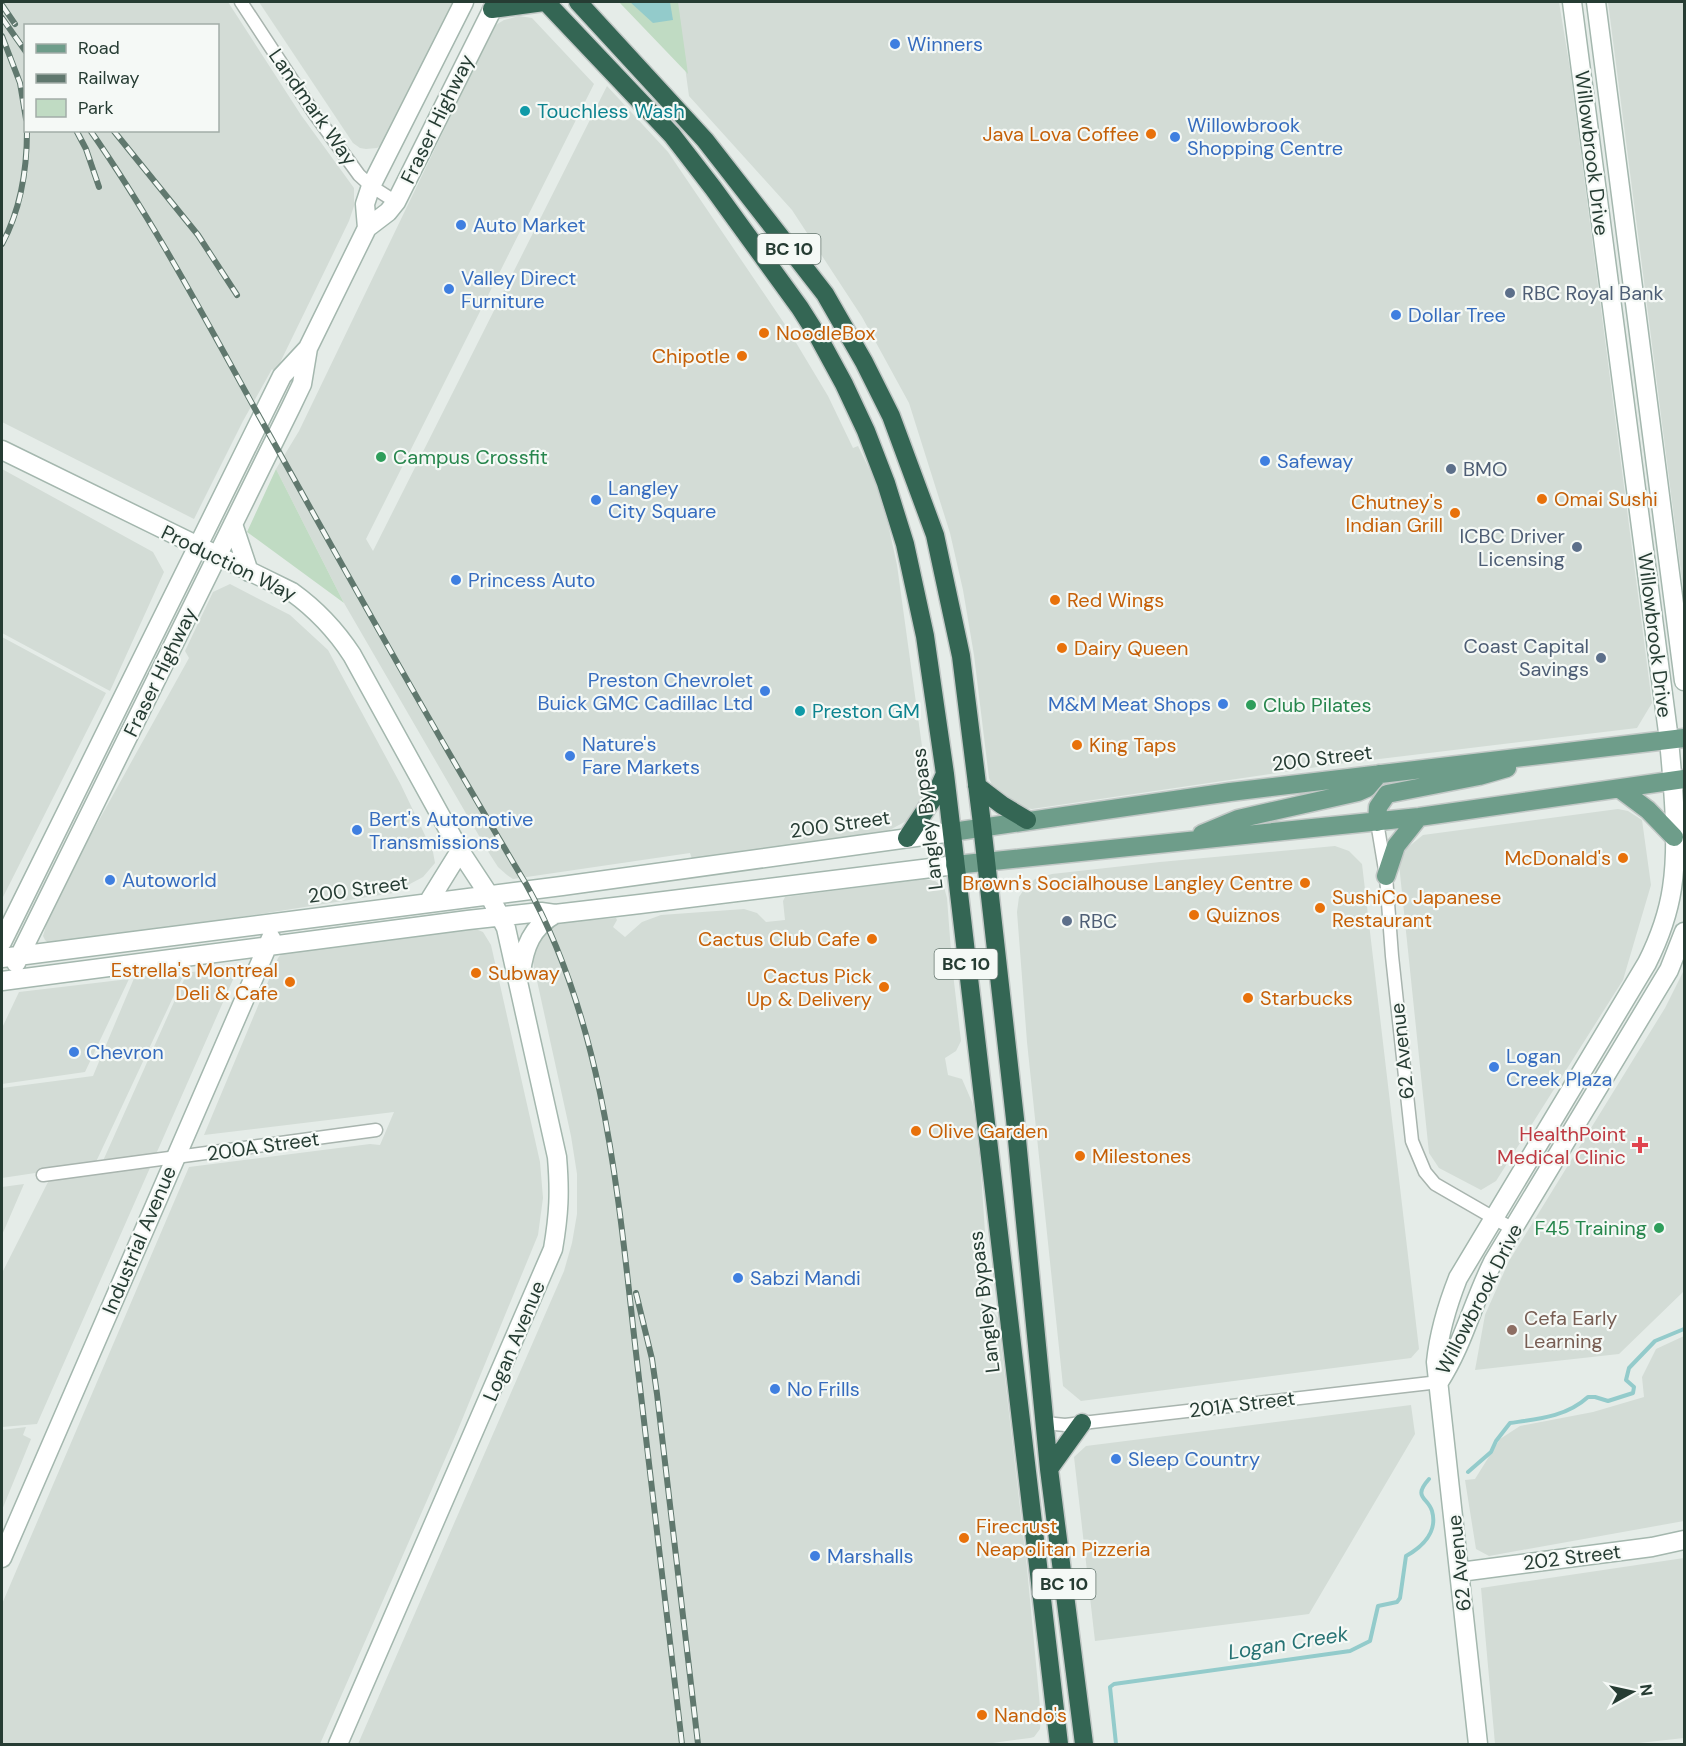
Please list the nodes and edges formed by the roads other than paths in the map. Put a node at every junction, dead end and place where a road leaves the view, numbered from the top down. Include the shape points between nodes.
1 (241, 2) edge
2 (464, 2) edge
3 (545, 2) edge
4 (578, 2) edge
5 (1572, 2) edge
6 (1596, 2) edge
7 (494, 5) edge
8 (371, 186) junction
9 (396, 202) junction
10 (367, 228) junction
11 (308, 348) junction
12 (2, 450) edge
13 (233, 524) junction
14 (197, 547) junction
15 (217, 557) junction
16 (249, 572) junction
17 (1684, 681) edge
18 (1677, 739) edge
19 (1555, 754) junction
20 (945, 774) junction
21 (1379, 774) junction
22 (1679, 780) edge
23 (977, 786) junction
24 (1620, 789) junction
25 (1419, 818) junction
26 (1027, 820) junction
27 (1377, 822) junction
28 (982, 827) junction
29 (952, 831) junction
30 (1674, 837) junction
31 (907, 838) junction
32 (1187, 841) junction
33 (460, 851) junction
34 (986, 861) junction
35 (955, 865) junction
36 (1386, 876) junction
37 (489, 895) junction
38 (429, 902) junction
39 (555, 914) junction
40 (501, 916) junction
41 (278, 922) junction
42 (1684, 932) edge
43 (2, 942) edge
44 (268, 946) junction
45 (11, 957) edge
46 (3, 984) edge
47 (520, 984) junction
48 (376, 1130) dead end
49 (176, 1157) junction
50 (43, 1175) dead end
51 (1494, 1218) junction
52 (1513, 1229) junction
53 (1439, 1382) junction
54 (1019, 1407) junction
55 (1045, 1423) junction
56 (1082, 1423) junction
57 (1049, 1469) junction
58 (1684, 1540) edge
59 (2, 1558) edge
60 (1460, 1572) junction
61 (338, 1744) edge
62 (1059, 1744) edge
63 (1084, 1744) edge
64 (1478, 1744) edge

1 - 8 street, Landmark Way via 314,113
2 - 8 main road, Fraser Highway
3 - 7 highway
3 - 20 highway, Langley Bypass / BC 10 via 672,135 800,308 844,384 886,483 905,544 925,636
4 - 23 highway, BC 10 via 705,140 825,294 864,362 891,416 935,535 961,656
5 - 18 main road, Willowbrook Drive
6 - 17 main road, Willowbrook Drive
7 - 9 main road, Fraser Highway
8 - 9 street, Landmark Way
8 - 10 main road, Fraser Highway via 365,204
9 - 10 main road, Fraser Highway
10 - 11 main road, Fraser Highway
11 - 13 main road, Fraser Highway via 302,384
11 - 14 main road, Fraser Highway via 282,376
12 - 14 main road, Production Way
13 - 15 main road, Fraser Highway
13 - 16 main road
14 - 15 main road, Production Way
14 - 43 main road, Fraser Highway
15 - 16 main road, Production Way
15 - 45 main road, Fraser Highway
16 - 33 main road, Production Way via 299,597 340,636
18 - 19 main road, 200 Street
18 - 22 main road, Willowbrook Drive
19 - 21 main road, 200 Street
19 - 27 main road via 1479,776 1387,794 1378,807
20 - 29 highway, Langley Bypass / BC 10
20 - 31 highway
21 - 26 main road, 200 Street
21 - 32 main road via 1358,792 1238,819
22 - 24 main road
22 - 30 main road, Willowbrook Drive
23 - 26 highway
23 - 28 highway, BC 10
24 - 25 main road
24 - 30 main road
25 - 27 main road
25 - 36 main road via 1396,846
26 - 28 main road, 200 Street
27 - 32 main road
27 - 36 street, 62 Avenue
28 - 29 main road, 200 Street
28 - 34 highway, BC 10
29 - 31 main road, 200 Street
29 - 35 highway, Langley Bypass / BC 10
30 - 51 main road, Willowbrook Drive via 1669,905 1647,963
31 - 37 main road, 200 Street
32 - 34 main road
33 - 37 main road, Production Way
33 - 38 main road
34 - 35 main road
34 - 55 highway, BC 10
35 - 39 main road
35 - 54 highway, Langley Bypass / BC 10
36 - 51 street, 62 Avenue via 1412,1141 1425,1172 1435,1184
37 - 38 main road, 200 Street
37 - 40 main road, Production Way
38 - 41 main road, 200 Street
39 - 40 main road
39 - 47 main road via 530,938
40 - 44 main road
40 - 47 main road, Logan Avenue
41 - 44 main road, Industrial Avenue
41 - 45 main road, 200 Street
42 - 52 main road, Willowbrook Drive via 1669,970
44 - 46 main road
44 - 49 main road, Industrial Avenue
45 - 46 main road, Fraser Highway
47 - 61 main road, Logan Avenue via 557,1157 560,1190 553,1249
48 - 49 street, 200A Street
49 - 50 street, 200A Street
49 - 59 main road, Industrial Avenue
51 - 52 street, 62 Avenue
51 - 53 main road, Willowbrook Drive via 1458,1278 1445,1312 1436,1362
52 - 53 main road, Willowbrook Drive via 1479,1289 1458,1348
53 - 56 street, 201A Street
53 - 60 main road, 62 Avenue
54 - 55 highway
54 - 62 highway, Langley Bypass / BC 10
55 - 56 street, 201A Street
55 - 57 highway, BC 10
56 - 57 highway
57 - 63 highway, BC 10
58 - 60 main road, 202 Street
60 - 64 main road, 62 Avenue

